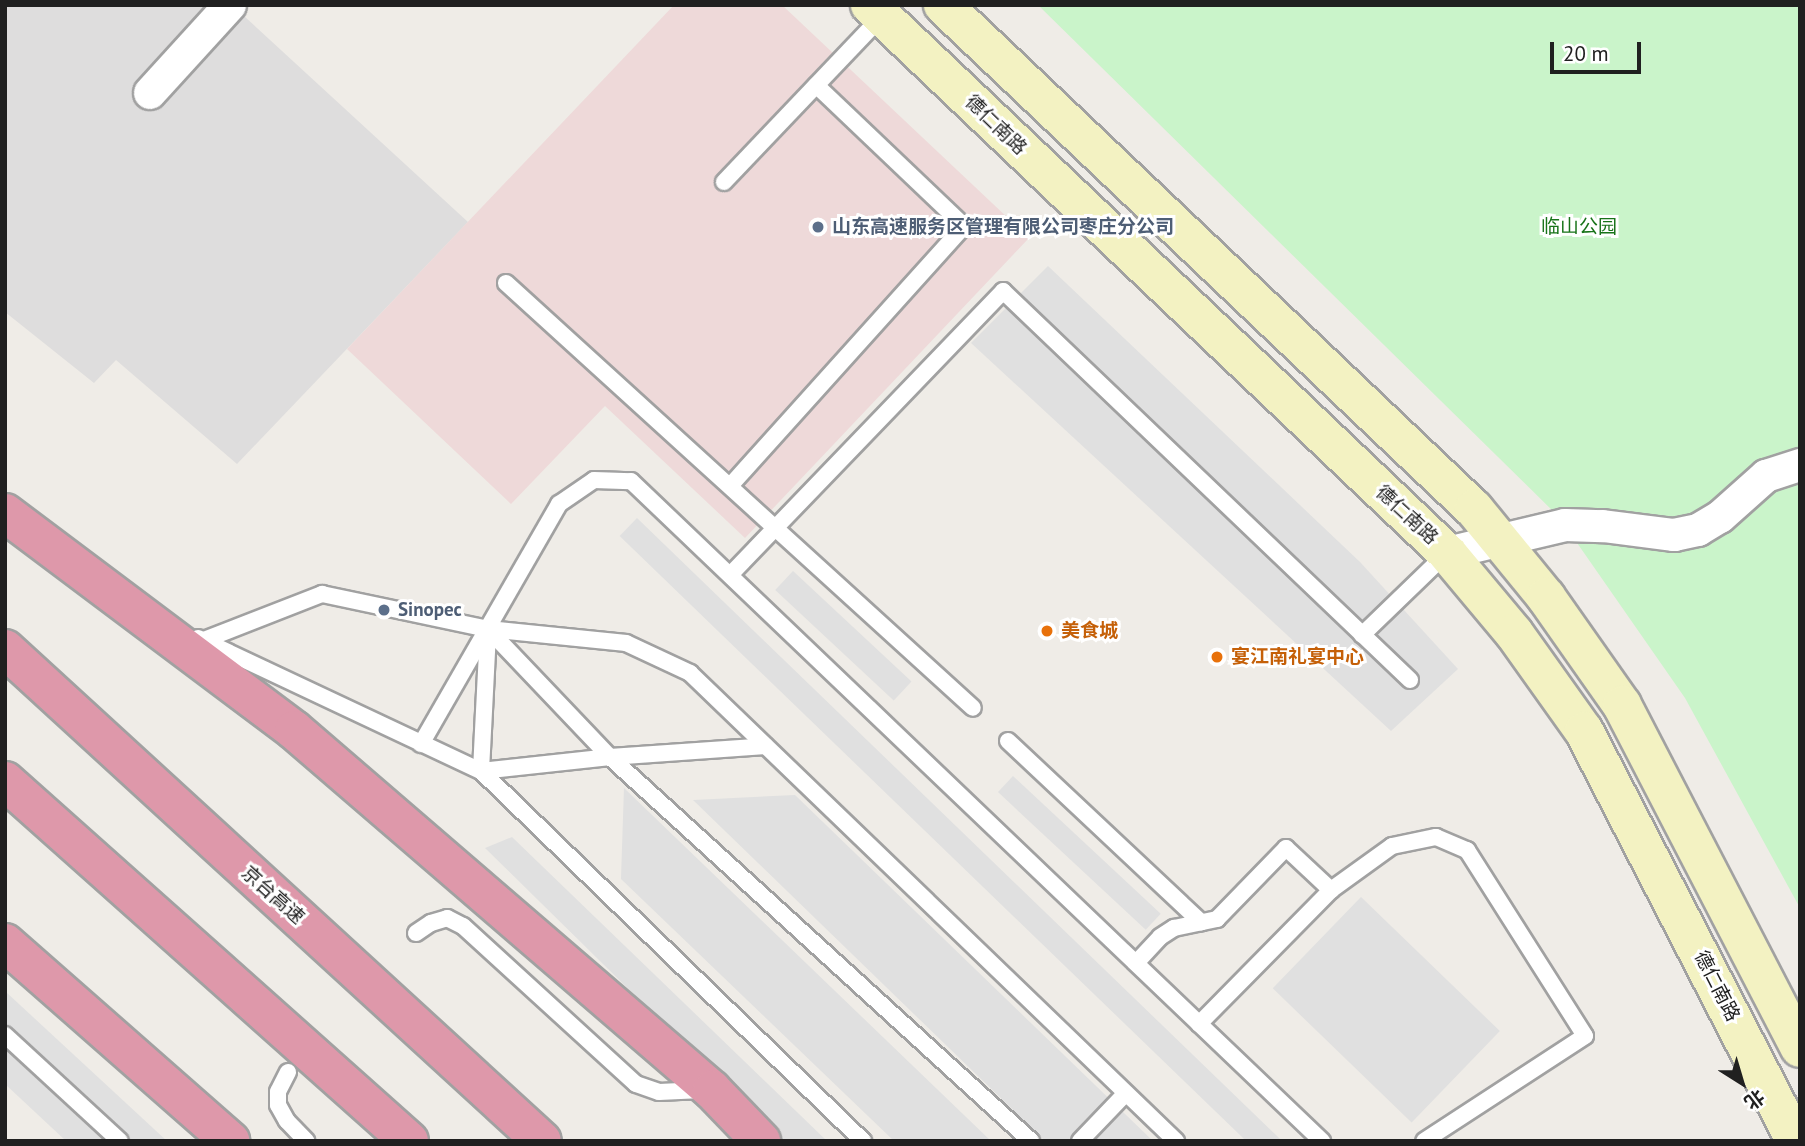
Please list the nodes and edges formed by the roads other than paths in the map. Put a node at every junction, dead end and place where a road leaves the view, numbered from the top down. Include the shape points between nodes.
1 (230, 5) edge
2 (943, 5) edge
3 (876, 11) edge
4 (816, 85) junction
5 (150, 93) dead end
6 (724, 182) dead end
7 (506, 283) dead end
8 (1800, 465) edge
9 (730, 486) junction
10 (5, 513) edge
11 (776, 528) junction
12 (1501, 542) junction
13 (1447, 553) junction
14 (730, 575) junction
15 (143, 614) junction
16 (488, 629) junction
17 (1363, 635) junction
18 (204, 640) junction
19 (5, 649) edge
20 (1410, 680) dead end
21 (973, 708) dead end
22 (1008, 741) dead end
23 (421, 744) junction
24 (766, 746) junction
25 (610, 757) junction
26 (481, 771) junction
27 (5, 781) edge
28 (1331, 890) junction
29 (1201, 922) junction
30 (416, 933) dead end
31 (5, 943) edge
32 (1136, 963) junction
33 (1199, 1024) junction
34 (5, 1035) edge
35 (1800, 1048) edge
36 (288, 1072) dead end
37 (712, 1090) junction
38 (1126, 1093) junction
39 (120, 1141) edge
40 (230, 1141) edge
41 (306, 1141) edge
42 (409, 1141) edge
43 (542, 1141) edge
44 (761, 1141) edge
45 (863, 1141) edge
46 (1031, 1141) edge
47 (1080, 1141) edge
48 (1176, 1141) edge
49 (1322, 1141) edge
50 (1424, 1141) edge
51 (1796, 1141) edge

1 - 5 street
2 - 12 main road via 1474,509
3 - 4 lane
3 - 13 main road, 德仁南路
4 - 6 lane
4 - 9 lane via 964,226
7 - 9 lane
8 - 12 street via 1766,476 1720,517 1698,530 1674,536 1565,525
9 - 11 lane
10 - 15 highway
11 - 14 lane
11 - 17 lane via 1003,291
11 - 21 lane
12 - 13 street
12 - 35 main road via 1622,705
13 - 17 lane
13 - 51 main road, 德仁南路 via 1514,632 1584,731
14 - 16 lane via 631,481 594,480 559,503
14 - 32 lane
15 - 18 lane
15 - 37 highway via 294,730
16 - 18 lane via 322,594
16 - 23 lane
16 - 24 lane via 626,642 690,673
16 - 25 lane
16 - 26 lane
17 - 20 lane
18 - 23 lane
19 - 43 highway, 京台高速
22 - 29 lane
23 - 26 lane
24 - 25 lane
24 - 38 lane
25 - 26 lane
25 - 46 lane
26 - 45 lane
27 - 42 highway
28 - 29 lane via 1286,848 1217,919
28 - 33 lane
28 - 50 lane via 1392,846 1436,837 1467,850 1585,1036
29 - 32 lane via 1174,928
30 - 37 lane via 447,918 463,926 636,1084 659,1092
31 - 40 highway
32 - 33 lane
33 - 49 lane
34 - 39 lane
36 - 41 lane via 278,1092 278,1105
37 - 44 highway
38 - 47 lane
38 - 48 lane

